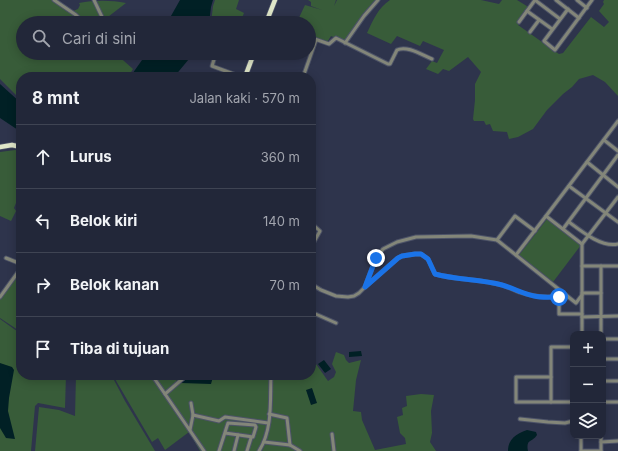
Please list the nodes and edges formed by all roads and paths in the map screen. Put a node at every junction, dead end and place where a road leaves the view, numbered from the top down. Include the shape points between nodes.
1 (54, 0) edge
2 (94, 0) edge
3 (275, 0) edge
4 (378, 0) edge
5 (535, 0) edge
6 (556, 0) edge
7 (577, 0) edge
8 (592, 0) edge
9 (586, 8) junction
10 (568, 9) junction
11 (527, 11) junction
12 (76, 16) edge
13 (102, 16) edge
14 (268, 16) edge
15 (579, 18) junction
16 (560, 19) junction
17 (539, 20) junction
18 (519, 22) dead end
19 (552, 29) junction
20 (530, 32) dead end
21 (316, 40) edge
22 (345, 43) junction
23 (432, 59) dead end
24 (214, 60) edge
25 (251, 60) edge
26 (309, 60) edge
27 (228, 72) edge
28 (247, 72) edge
29 (305, 72) edge
30 (618, 121) edge
31 (604, 140) junction
32 (16, 146) edge
33 (0, 147) edge
34 (618, 151) edge
35 (618, 156) edge
36 (587, 162) junction
37 (603, 175) junction
38 (569, 186) junction
39 (618, 187) edge
40 (618, 197) edge
41 (586, 198) junction
42 (606, 213) junction
43 (546, 216) junction
44 (569, 222) junction
45 (618, 222) edge
46 (316, 227) edge
47 (563, 229) junction
48 (535, 231) junction
49 (588, 237) junction
50 (316, 238) edge
51 (497, 240) junction
52 (582, 244) junction
53 (618, 244) edge
54 (516, 255) junction
55 (6, 258) dead end
56 (16, 262) edge
57 (582, 266) junction
58 (601, 266) junction
59 (618, 266) edge
60 (16, 275) edge
61 (316, 287) edge
62 (365, 287) junction
63 (601, 293) junction
64 (582, 294) junction
65 (0, 298) edge
66 (576, 303) junction
67 (582, 307) junction
68 (316, 314) edge
69 (582, 316) junction
70 (618, 316) edge
71 (601, 317) junction
72 (336, 323) dead end
73 (582, 331) edge
74 (601, 331) edge
75 (606, 339) edge
76 (618, 339) edge
77 (570, 347) edge
78 (606, 359) edge
79 (618, 359) edge
80 (551, 377) junction
81 (155, 380) edge
82 (181, 380) edge
83 (271, 380) edge
84 (606, 381) edge
85 (618, 381) edge
86 (165, 394) junction
87 (551, 402) junction
88 (570, 402) edge
89 (606, 402) edge
90 (618, 402) edge
91 (191, 403) dead end
92 (269, 414) junction
93 (193, 415) junction
94 (520, 420) dead end
95 (570, 421) edge
96 (268, 423) junction
97 (190, 430) junction
98 (225, 433) junction
99 (332, 434) dead end
100 (238, 435) junction
101 (251, 438) junction
102 (581, 439) edge
103 (618, 441) edge
104 (264, 442) junction
105 (601, 442) joint
106 (290, 446) junction
107 (204, 451) edge
108 (219, 451) edge
109 (234, 451) edge
110 (247, 451) edge
111 (259, 451) edge
112 (300, 451) edge
113 (334, 451) edge
114 (581, 451) edge
115 (601, 451) edge

1 - 12 street
2 - 13 street
3 - 14 highway
4 - 22 street
5 - 11 street
5 - 16 street
6 - 10 street
7 - 9 street
8 - 9 street
9 - 15 street
10 - 15 street
10 - 16 street
11 - 17 street
11 - 18 street
15 - 19 street via 555,50 544,41
16 - 19 street
17 - 19 street
17 - 20 street
21 - 22 street via 329,44 336,38
22 - 23 street via 388,64 399,49
24 - 27 street via 212,66
25 - 28 highway
26 - 29 street
30 - 31 street
31 - 34 street
31 - 36 street
32 - 33 highway
35 - 37 street
36 - 37 street
36 - 38 street
37 - 39 street
37 - 41 street
38 - 41 street
38 - 43 street
40 - 42 street
41 - 42 street
41 - 44 street
42 - 45 street
42 - 49 street
43 - 47 street
43 - 48 street
44 - 47 street
44 - 49 street
46 - 50 street via 320,231
47 - 52 street
48 - 51 street via 515,216
48 - 54 street
49 - 52 street
49 - 53 street
51 - 54 street
51 - 62 street via 471,236 416,237 397,242 384,249 376,258
52 - 57 street
54 - 66 street
55 - 56 street
57 - 58 street
57 - 64 street
58 - 59 street
58 - 63 street
60 - 65 street
61 - 62 street via 343,297 354,296
62 - 69 street via 398,258 421,254 428,259 435,274 502,285 536,297 559,297 559,314
63 - 64 street
63 - 71 street
64 - 66 street
64 - 67 street
66 - 67 street
67 - 69 street
68 - 72 street
69 - 71 street
69 - 73 street
70 - 71 street
71 - 74 street
75 - 76 street
77 - 80 street via 551,347
78 - 79 street
80 - 87 street
80 - 87 street via 516,377 516,402
81 - 86 street
82 - 86 street
83 - 92 street
84 - 85 street
86 - 97 street
87 - 88 street
89 - 90 street
91 - 93 street
92 - 96 street
92 - 106 street via 287,418
93 - 96 street via 220,421 225,417
93 - 97 street
94 - 95 street
96 - 104 street
97 - 107 street
98 - 100 street
98 - 101 street via 229,422 255,425 254,437
98 - 108 street
99 - 113 street
100 - 101 street
100 - 109 street
101 - 110 street
102 - 114 street
103 - 105 street
104 - 106 street
104 - 111 street
105 - 115 street
106 - 112 street
114 - 115 street

